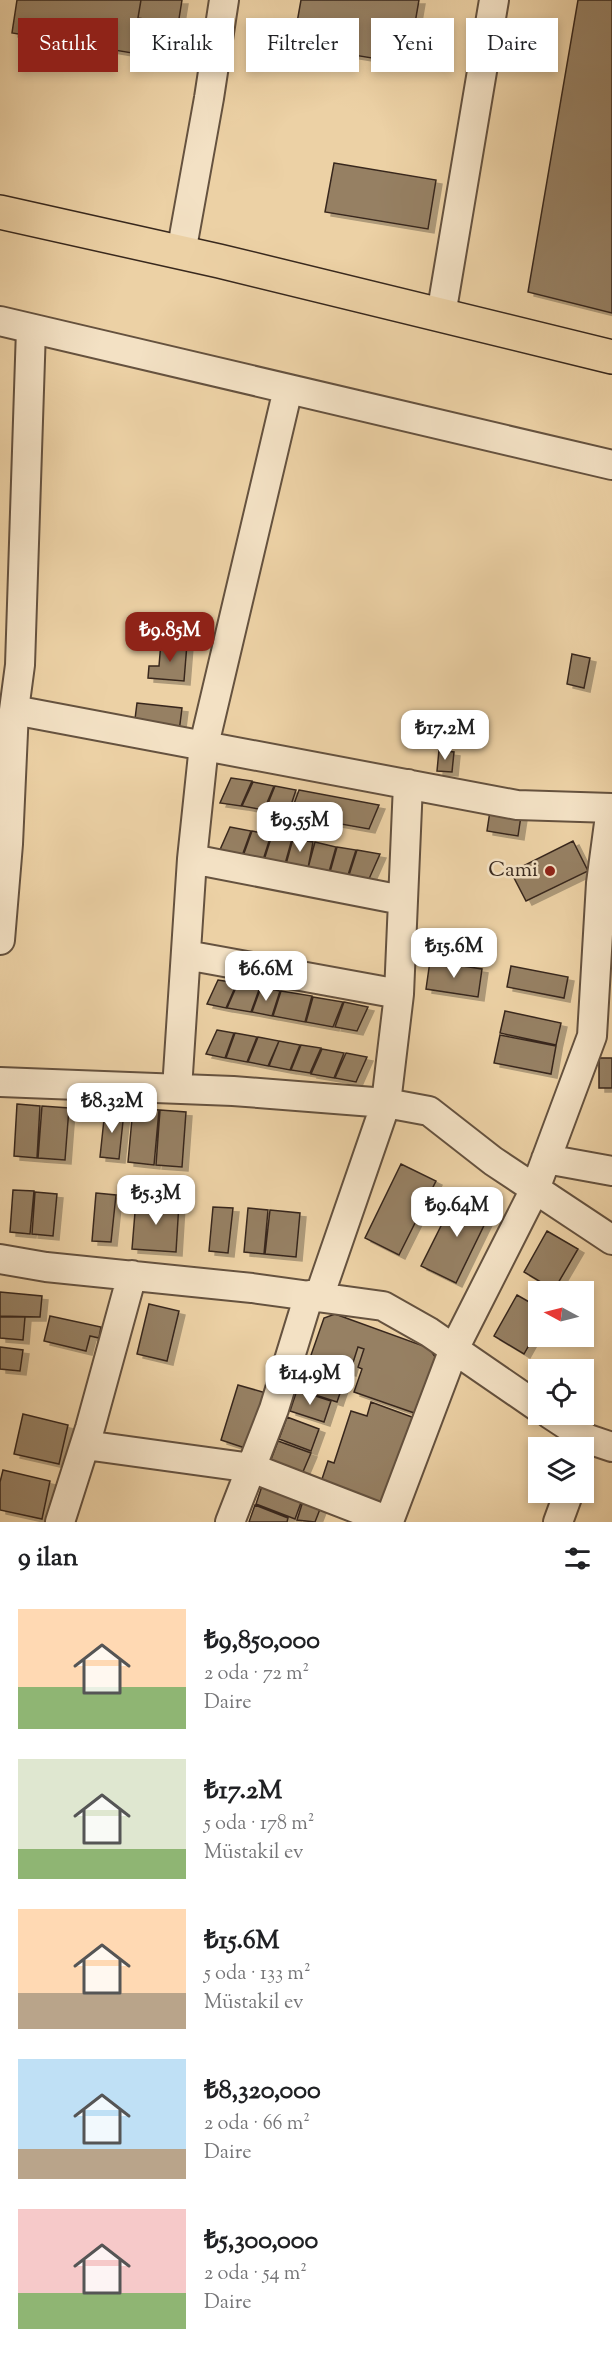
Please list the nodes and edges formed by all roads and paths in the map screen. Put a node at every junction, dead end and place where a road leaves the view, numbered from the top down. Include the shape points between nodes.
1 (224, 0) edge
2 (494, 0) edge
3 (0, 212) edge
4 (181, 253) junction
5 (441, 315) junction
6 (0, 321) edge
7 (31, 329) junction
8 (612, 357) edge
9 (288, 389) junction
10 (612, 465) edge
11 (10, 664) edge
12 (14, 710) junction
13 (204, 746) junction
14 (408, 784) junction
15 (611, 808) edge
16 (192, 858) junction
17 (402, 900) junction
18 (606, 905) edge
19 (0, 940) edge
20 (186, 955) junction
21 (399, 994) junction
22 (602, 1037) edge
23 (0, 1082) edge
24 (177, 1089) junction
25 (386, 1103) junction
26 (546, 1159) junction
27 (612, 1172) edge
28 (535, 1190) junction
29 (612, 1240) edge
30 (0, 1259) edge
31 (132, 1275) junction
32 (314, 1296) junction
33 (454, 1349) junction
34 (528, 1400) edge
35 (565, 1425) edge
36 (85, 1445) junction
37 (595, 1446) edge
38 (252, 1468) junction
39 (565, 1503) edge
40 (60, 1522) edge
41 (231, 1522) edge
42 (389, 1522) edge
43 (558, 1522) edge

1 - 4 street
2 - 5 street
3 - 4 main road
4 - 5 main road
5 - 8 main road
6 - 7 street
7 - 9 street
7 - 11 street
9 - 10 street
9 - 13 street
11 - 12 street
12 - 13 street
12 - 19 street
13 - 14 street
13 - 16 street
14 - 15 street via 517,805
14 - 17 street
15 - 18 street
16 - 17 street
16 - 20 street
17 - 21 street
18 - 22 street
20 - 21 street
20 - 24 street
21 - 25 street
22 - 26 street
23 - 24 street
24 - 25 street
25 - 28 street via 429,1111
25 - 32 street
26 - 27 street
26 - 28 street
28 - 29 street
28 - 33 street
30 - 31 street
31 - 32 street
31 - 36 street
32 - 33 street via 382,1306
32 - 38 street
33 - 34 street
33 - 42 street
35 - 37 street
36 - 38 street
36 - 40 street
38 - 41 street
38 - 42 street
39 - 43 street

